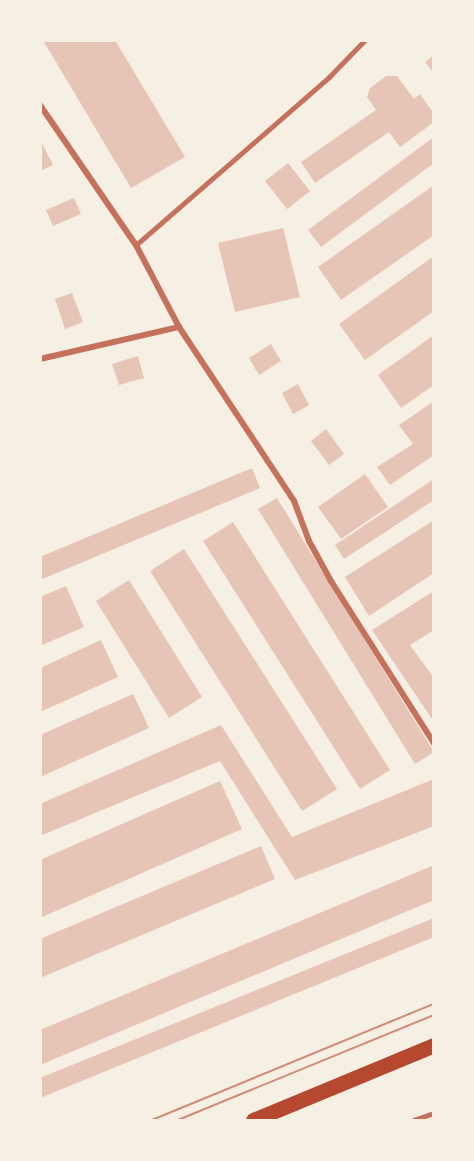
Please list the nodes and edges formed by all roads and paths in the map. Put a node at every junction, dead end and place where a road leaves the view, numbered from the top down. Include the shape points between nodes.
1 (365, 40) edge
2 (40, 105) edge
3 (136, 245) junction
4 (179, 327) junction
5 (40, 359) edge
6 (434, 743) edge
7 (434, 1045) edge
8 (434, 1113) edge
9 (253, 1120) edge
10 (414, 1120) edge

1 - 3 lane via 329,77
2 - 3 street
3 - 4 street
4 - 5 street
4 - 6 street via 294,501 309,542 331,581
7 - 9 main road
8 - 10 lane

